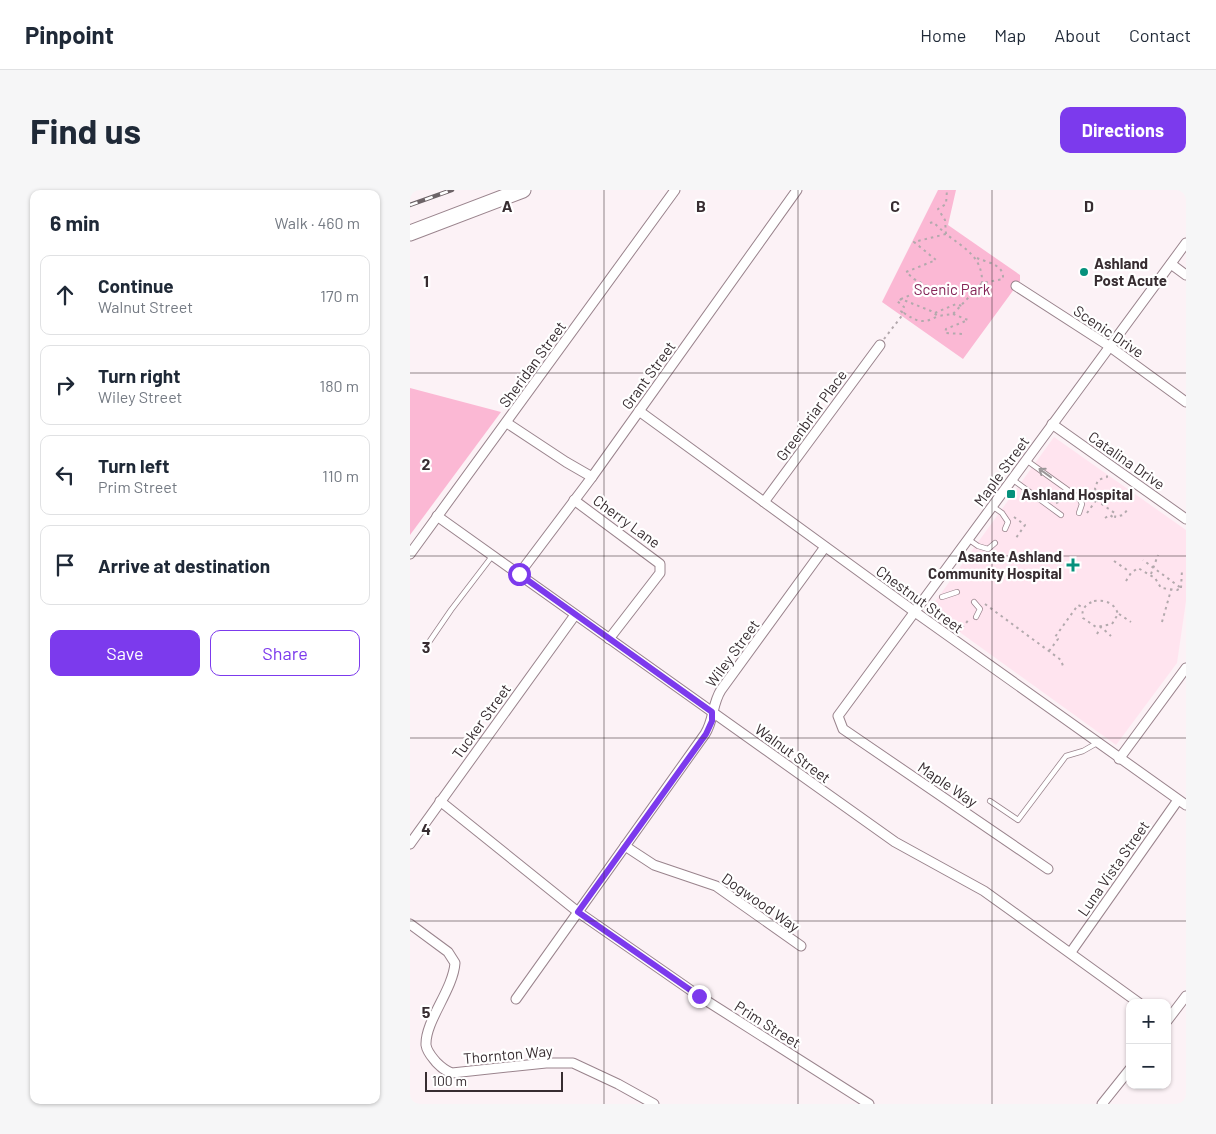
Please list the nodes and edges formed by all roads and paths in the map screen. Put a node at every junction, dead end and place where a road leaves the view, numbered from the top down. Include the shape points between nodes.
1 (523, 190) edge
2 (675, 190) edge
3 (797, 190) edge
4 (947, 190) edge
5 (930, 223) dead end
6 (410, 233) edge
7 (946, 234) junction
8 (1186, 243) edge
9 (977, 258) junction
10 (1171, 264) junction
11 (1186, 275) edge
12 (982, 283) junction
13 (1016, 286) dead end
14 (902, 299) junction
15 (962, 306) junction
16 (904, 313) junction
17 (935, 313) junction
18 (953, 314) junction
19 (938, 316) junction
20 (962, 334) dead end
21 (880, 345) joint
22 (1109, 346) junction
23 (1186, 402) edge
24 (639, 411) junction
25 (507, 423) junction
26 (1052, 424) junction
27 (1026, 460) junction
28 (592, 477) junction
29 (1107, 477) dead end
30 (1012, 480) junction
31 (1070, 491) junction
32 (574, 500) junction
33 (1096, 500) junction
34 (764, 502) junction
35 (992, 506) junction
36 (1049, 506) junction
37 (1129, 508) dead end
38 (1080, 513) dead end
39 (1061, 515) dead end
40 (437, 516) junction
41 (1084, 516) dead end
42 (1115, 517) junction
43 (1105, 518) dead end
44 (1186, 519) edge
45 (1005, 530) dead end
46 (968, 539) junction
47 (414, 542) edge
48 (995, 543) dead end
49 (825, 547) junction
50 (410, 554) edge
51 (493, 555) junction
52 (1158, 555) dead end
53 (1114, 560) dead end
54 (1143, 560) dead end
55 (1155, 569) junction
56 (1182, 570) dead end
57 (1131, 573) junction
58 (519, 574) junction
59 (1151, 574) junction
60 (1126, 581) dead end
61 (1181, 588) junction
62 (1171, 590) junction
63 (957, 592) dead end
64 (942, 597) dead end
65 (980, 601) dead end
66 (974, 602) dead end
67 (1084, 608) junction
68 (915, 612) junction
69 (1118, 614) junction
70 (575, 615) junction
71 (976, 617) dead end
72 (1131, 622) dead end
73 (1162, 622) dead end
74 (963, 627) dead end
75 (1102, 627) junction
76 (958, 633) dead end
77 (1097, 634) dead end
78 (1112, 636) dead end
79 (609, 639) junction
80 (425, 648) dead end
81 (1049, 651) junction
82 (1063, 666) dead end
83 (1186, 668) edge
84 (712, 712) junction
85 (838, 716) joint
86 (1097, 743) junction
87 (1119, 759) junction
88 (440, 801) junction
89 (990, 801) dead end
90 (1182, 803) edge
91 (410, 844) edge
92 (625, 846) junction
93 (1048, 870) dead end
94 (578, 912) junction
95 (410, 924) edge
96 (800, 946) dead end
97 (1071, 952) junction
98 (1186, 996) edge
99 (516, 999) dead end
100 (1135, 999) edge
101 (1171, 1016) edge
102 (1126, 1074) edge
103 (654, 1104) edge
104 (869, 1104) edge
105 (1102, 1104) edge

1 - 6 main road
2 - 25 street, Sheridan Street
3 - 24 street, Grant Street
4 - 7 path via 946,204 938,211 944,218
5 - 7 path via 933,222
7 - 9 path
7 - 14 path via 914,242 936,260 906,272 929,287
8 - 10 street, Maple Street
9 - 12 path via 982,270
9 - 12 path via 996,265 1004,275 1003,279
10 - 11 street
10 - 22 street, Maple Street
12 - 15 path
13 - 22 street, Scenic Drive
14 - 16 path via 897,301 904,307 901,312
14 - 17 path
15 - 17 path via 956,304
15 - 18 path
16 - 19 path via 918,322
16 - 21 path
17 - 19 path
18 - 19 path
18 - 20 path via 968,320 946,329 945,333
21 - 34 street, Greenbriar Place
22 - 23 street, Scenic Drive
22 - 26 street, Maple Street
24 - 28 street, Grant Street
24 - 34 street, Chestnut Street
25 - 28 street
25 - 40 street, Sheridan Street
26 - 27 street, Maple Street
26 - 44 street, Catalina Drive
27 - 30 street, Maple Street
31 -> 27 lane
28 - 32 street, Grant Street
29 - 33 path via 1098,480
30 - 35 street, Maple Street
30 - 36 lane
31 - 36 path via 1060,497 1061,501
31 - 38 lane via 1082,504
32 - 58 street, Grant Street
32 - 79 street, Cherry Lane via 660,564 660,574
33 - 41 path
33 - 42 path via 1116,514
34 - 49 street, Chestnut Street
35 - 45 lane via 1007,518
35 - 46 street, Maple Street
36 - 39 lane
37 - 42 path via 1123,515
40 - 47 street, Sheridan Street
40 - 51 street, Walnut Street
42 - 43 path
46 - 48 lane via 982,548
46 - 68 street, Maple Street
47 - 50 street, Sheridan Street
49 - 68 street, Chestnut Street
49 - 84 street, Wiley Street via 721,690
51 - 58 street, Walnut Street
51 - 80 lane
52 - 55 path
53 - 57 path
54 - 55 path
55 - 59 path
55 - 61 path
56 - 61 path
57 - 59 path via 1138,568
57 - 60 path
58 - 70 street, Walnut Street
59 - 62 path via 1161,588
61 - 62 path
62 - 73 path
63 - 64 lane
65 - 81 path
66 - 71 lane via 980,609
67 - 69 path via 1094,601 1104,601
67 - 75 path via 1081,612 1087,623
67 - 81 path via 1078,605
68 - 85 street, Maple Street
68 - 86 street, Chestnut Street
69 - 72 path
69 - 75 path via 1112,624
70 - 79 street, Walnut Street
70 - 88 street, Tucker Street
74 - 76 path
75 - 77 path
75 - 78 path
79 - 84 street, Walnut Street
81 - 82 path via 1061,660
83 - 87 street
84 - 92 street, Wiley Street via 706,734
84 - 97 street, Walnut Street via 895,842 984,892
85 - 93 street, Maple Way via 843,729
86 - 87 street, Chestnut Street
86 - 89 lane via 1066,756 1018,820
87 - 90 street, Chestnut Street
88 - 91 street, Tucker Street
88 - 94 street, Prim Street
90 - 97 street, Luna Vista Street
92 - 94 street, Wiley Street
92 - 96 street, Dogwood Way via 654,865 716,886
94 - 99 street, Wiley Street
94 - 104 street, Prim Street via 699,996
95 - 103 street, Thornton Way via 448,952 455,963 426,1045 441,1067 452,1073 573,1063
97 - 100 street, Walnut Street
98 - 101 street
102 - 105 street

